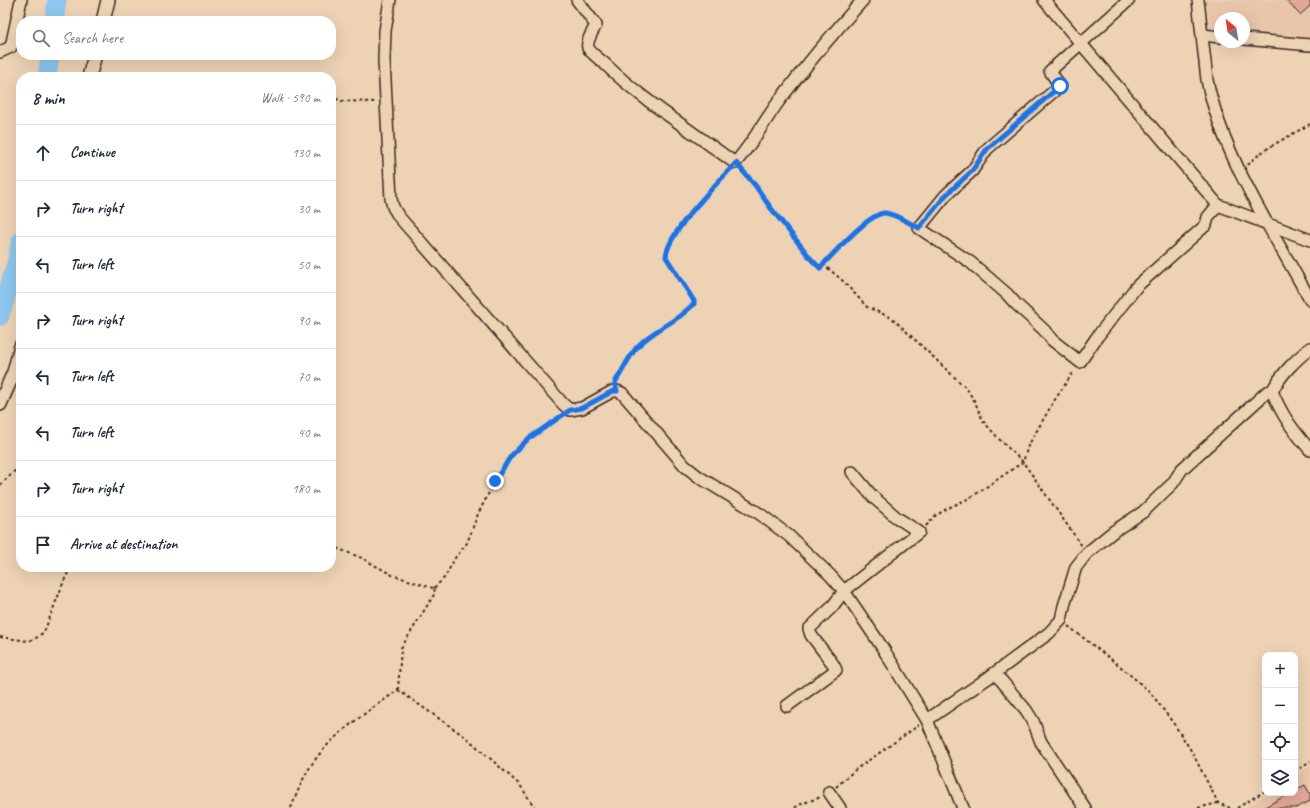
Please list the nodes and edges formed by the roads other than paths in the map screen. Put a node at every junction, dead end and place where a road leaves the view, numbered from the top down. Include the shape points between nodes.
1 (21, 0) edge
2 (108, 0) edge
3 (390, 0) edge
4 (577, 0) edge
5 (863, 0) edge
6 (1044, 0) edge
7 (1130, 0) edge
8 (1198, 0) edge
9 (18, 16) edge
10 (104, 16) edge
11 (16, 24) edge
12 (1203, 35) junction
13 (1214, 36) edge
14 (1250, 40) edge
15 (1081, 43) junction
16 (1310, 45) edge
17 (0, 52) edge
18 (93, 60) edge
19 (90, 72) edge
20 (1218, 205) junction
21 (1268, 224) junction
22 (1310, 240) edge
23 (1310, 300) edge
24 (1310, 348) edge
25 (16, 365) edge
26 (1272, 391) junction
27 (0, 404) edge
28 (1310, 450) edge
29 (852, 472) dead end
30 (844, 590) junction
31 (995, 673) junction
32 (787, 706) dead end
33 (927, 720) junction
34 (829, 792) road end
35 (840, 808) edge
36 (963, 808) edge
37 (1085, 808) edge

1 - 9 street
2 - 10 street
3 - 30 street via 384,53 391,199 393,208 404,223 570,410 582,408 613,391 622,393 685,466 790,536
4 - 5 street via 596,25 588,49 644,98 736,163 819,49
6 - 15 street
7 - 15 street
8 - 12 street
11 - 17 street via 11,47
12 - 13 street
12 - 21 street via 1207,80 1226,141
14 - 16 street
15 - 20 street
15 - 20 street via 1050,71 1060,86 987,149 972,171 946,195 919,228 970,262 1007,294 1052,340 1080,362 1137,286 1206,225 1208,217
18 - 19 street
20 - 21 street
21 - 22 street
21 - 23 street
24 - 26 street via 1278,380
25 - 27 street
26 - 28 street via 1280,409
26 - 31 street via 1267,392 1182,469 1173,483 1143,512 1087,553 1076,567 1061,620 1049,633
29 - 30 street via 872,496 919,532
30 - 32 street via 832,607 809,630 836,670
30 - 33 street
31 - 33 street
31 - 37 street via 1026,710 1041,742
33 - 36 street
34 - 35 street

